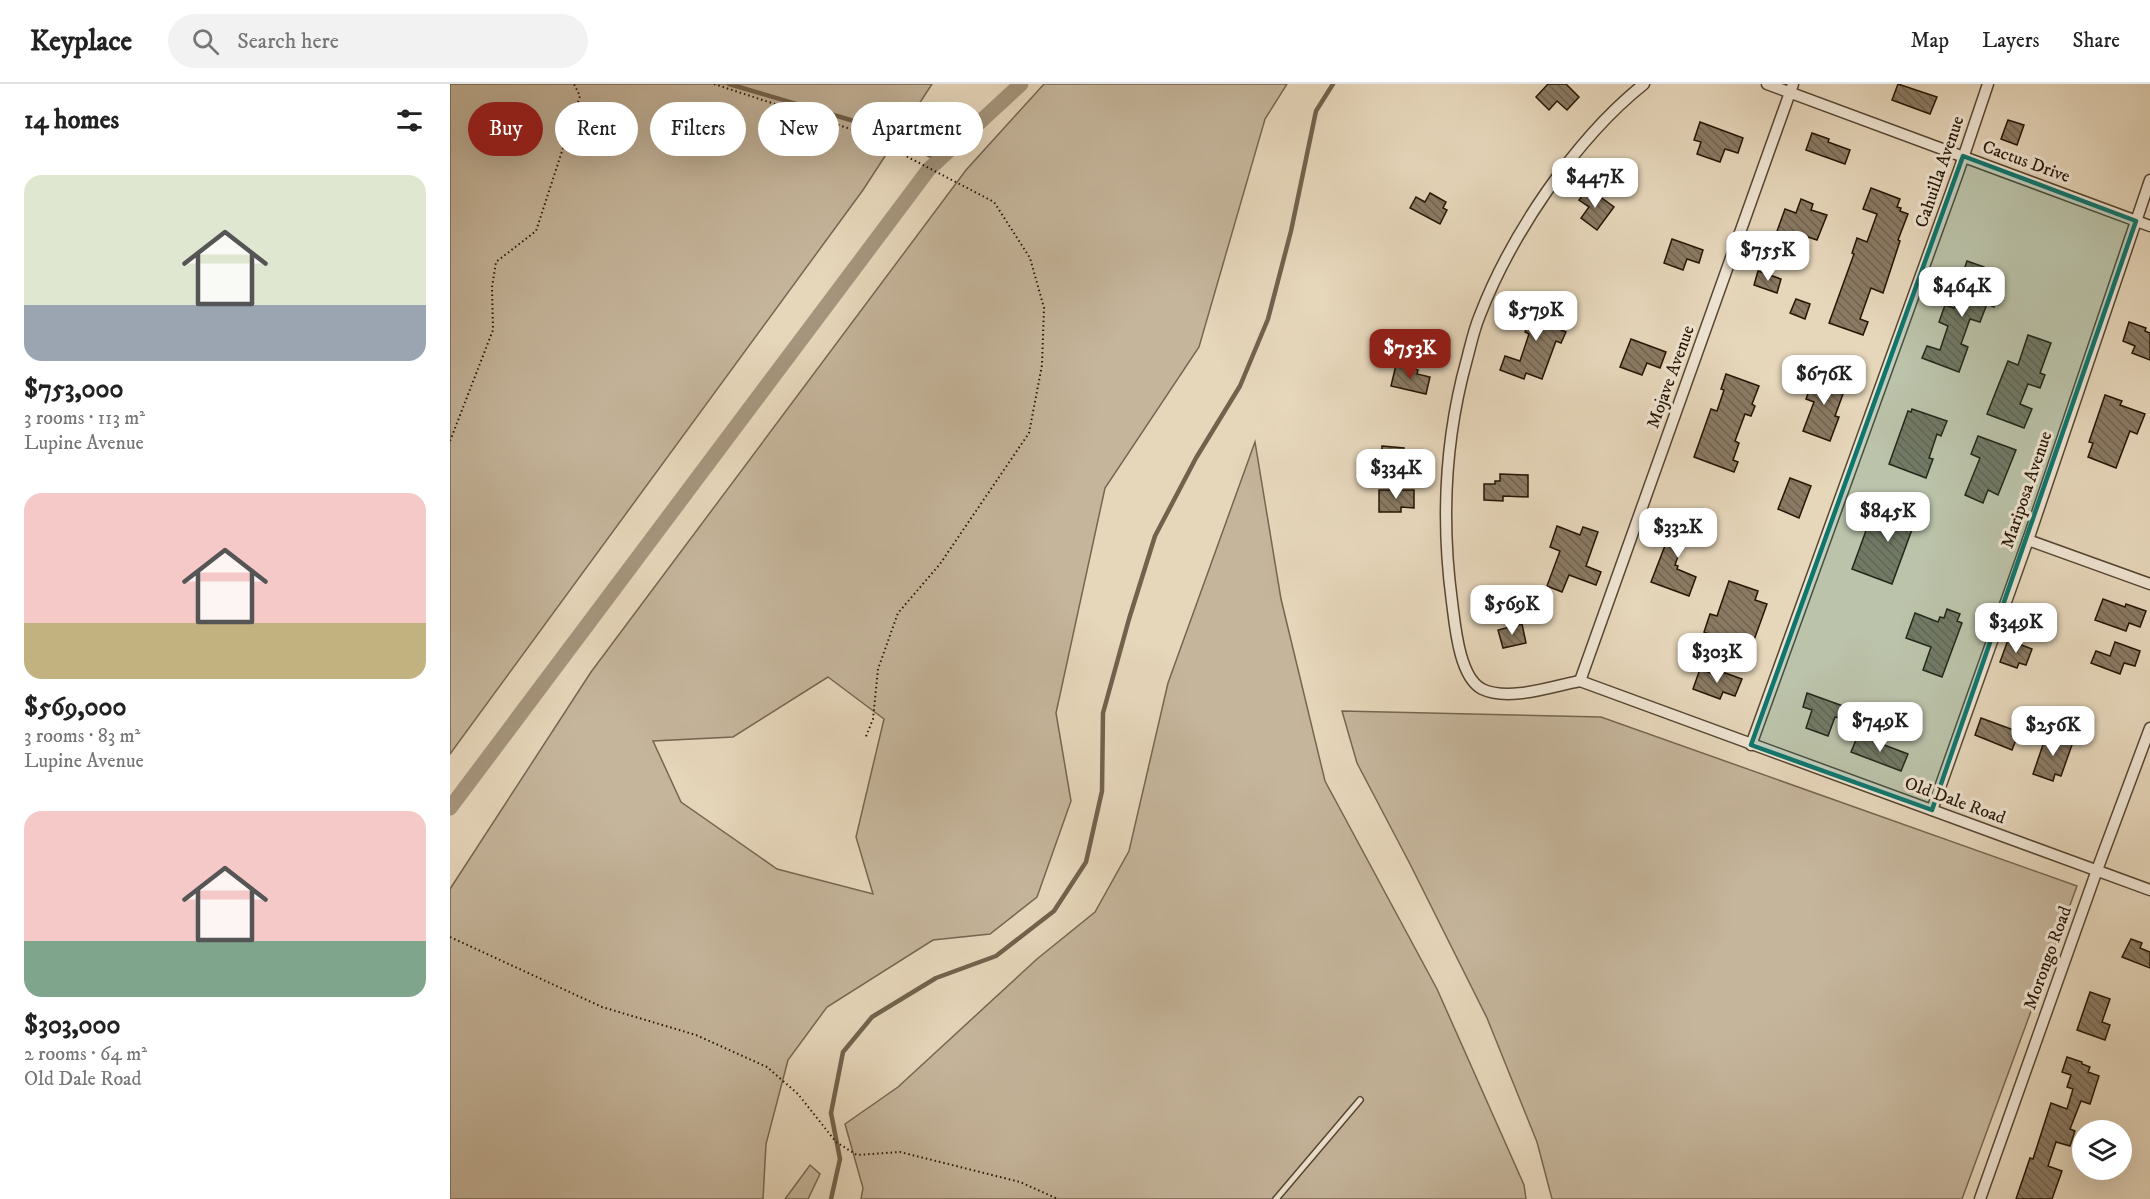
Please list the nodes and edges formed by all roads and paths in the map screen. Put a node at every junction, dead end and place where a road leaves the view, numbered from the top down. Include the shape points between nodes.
1 (574, 84) edge
2 (714, 84) edge
3 (1644, 84) edge
4 (1767, 84) edge
5 (1988, 84) edge
6 (1791, 88) edge
7 (1963, 156) junction
8 (2150, 180) edge
9 (2136, 221) junction
10 (2150, 226) edge
11 (450, 441) edge
12 (2028, 540) junction
13 (2150, 584) edge
14 (1580, 681) junction
15 (2150, 728) edge
16 (865, 739) dead end
17 (1751, 745) junction
18 (1932, 810) junction
19 (2097, 870) junction
20 (2150, 891) edge
21 (450, 936) edge
22 (1360, 1100) dead end
23 (1058, 1199) edge
24 (1276, 1199) edge
25 (1980, 1199) edge

1 - 11 path via 580,96 536,231 496,262 492,287 494,330
2 - 16 path via 881,140 994,202 1030,258 1044,308 1042,365 1029,433 940,564 898,613 878,669 873,719
3 - 14 street via 1616,107 1558,175 1530,215 1479,316 1451,432 1445,493 1448,569 1456,637 1471,679 1480,688 1495,693 1521,693
4 - 6 street, Cactus Drive
5 - 7 street, Cahuilla Avenue
6 - 7 street, Cactus Drive
6 - 14 street, Mojave Avenue
7 - 9 street, Cactus Drive
7 - 17 street, Cahuilla Avenue
8 - 9 street, Mariposa Avenue
9 - 10 street, Cactus Drive
9 - 12 street, Mariposa Avenue
12 - 13 street
12 - 18 street, Mariposa Avenue
14 - 17 street, Old Dale Road
15 - 19 street, Morongo Road
17 - 18 street, Old Dale Road
18 - 19 street, Old Dale Road
19 - 20 street, Old Dale Road
19 - 25 street, Morongo Road
21 - 23 path via 602,1007 696,1035 767,1067 798,1094 836,1142 857,1155 900,1152 1020,1182
22 - 24 lane

